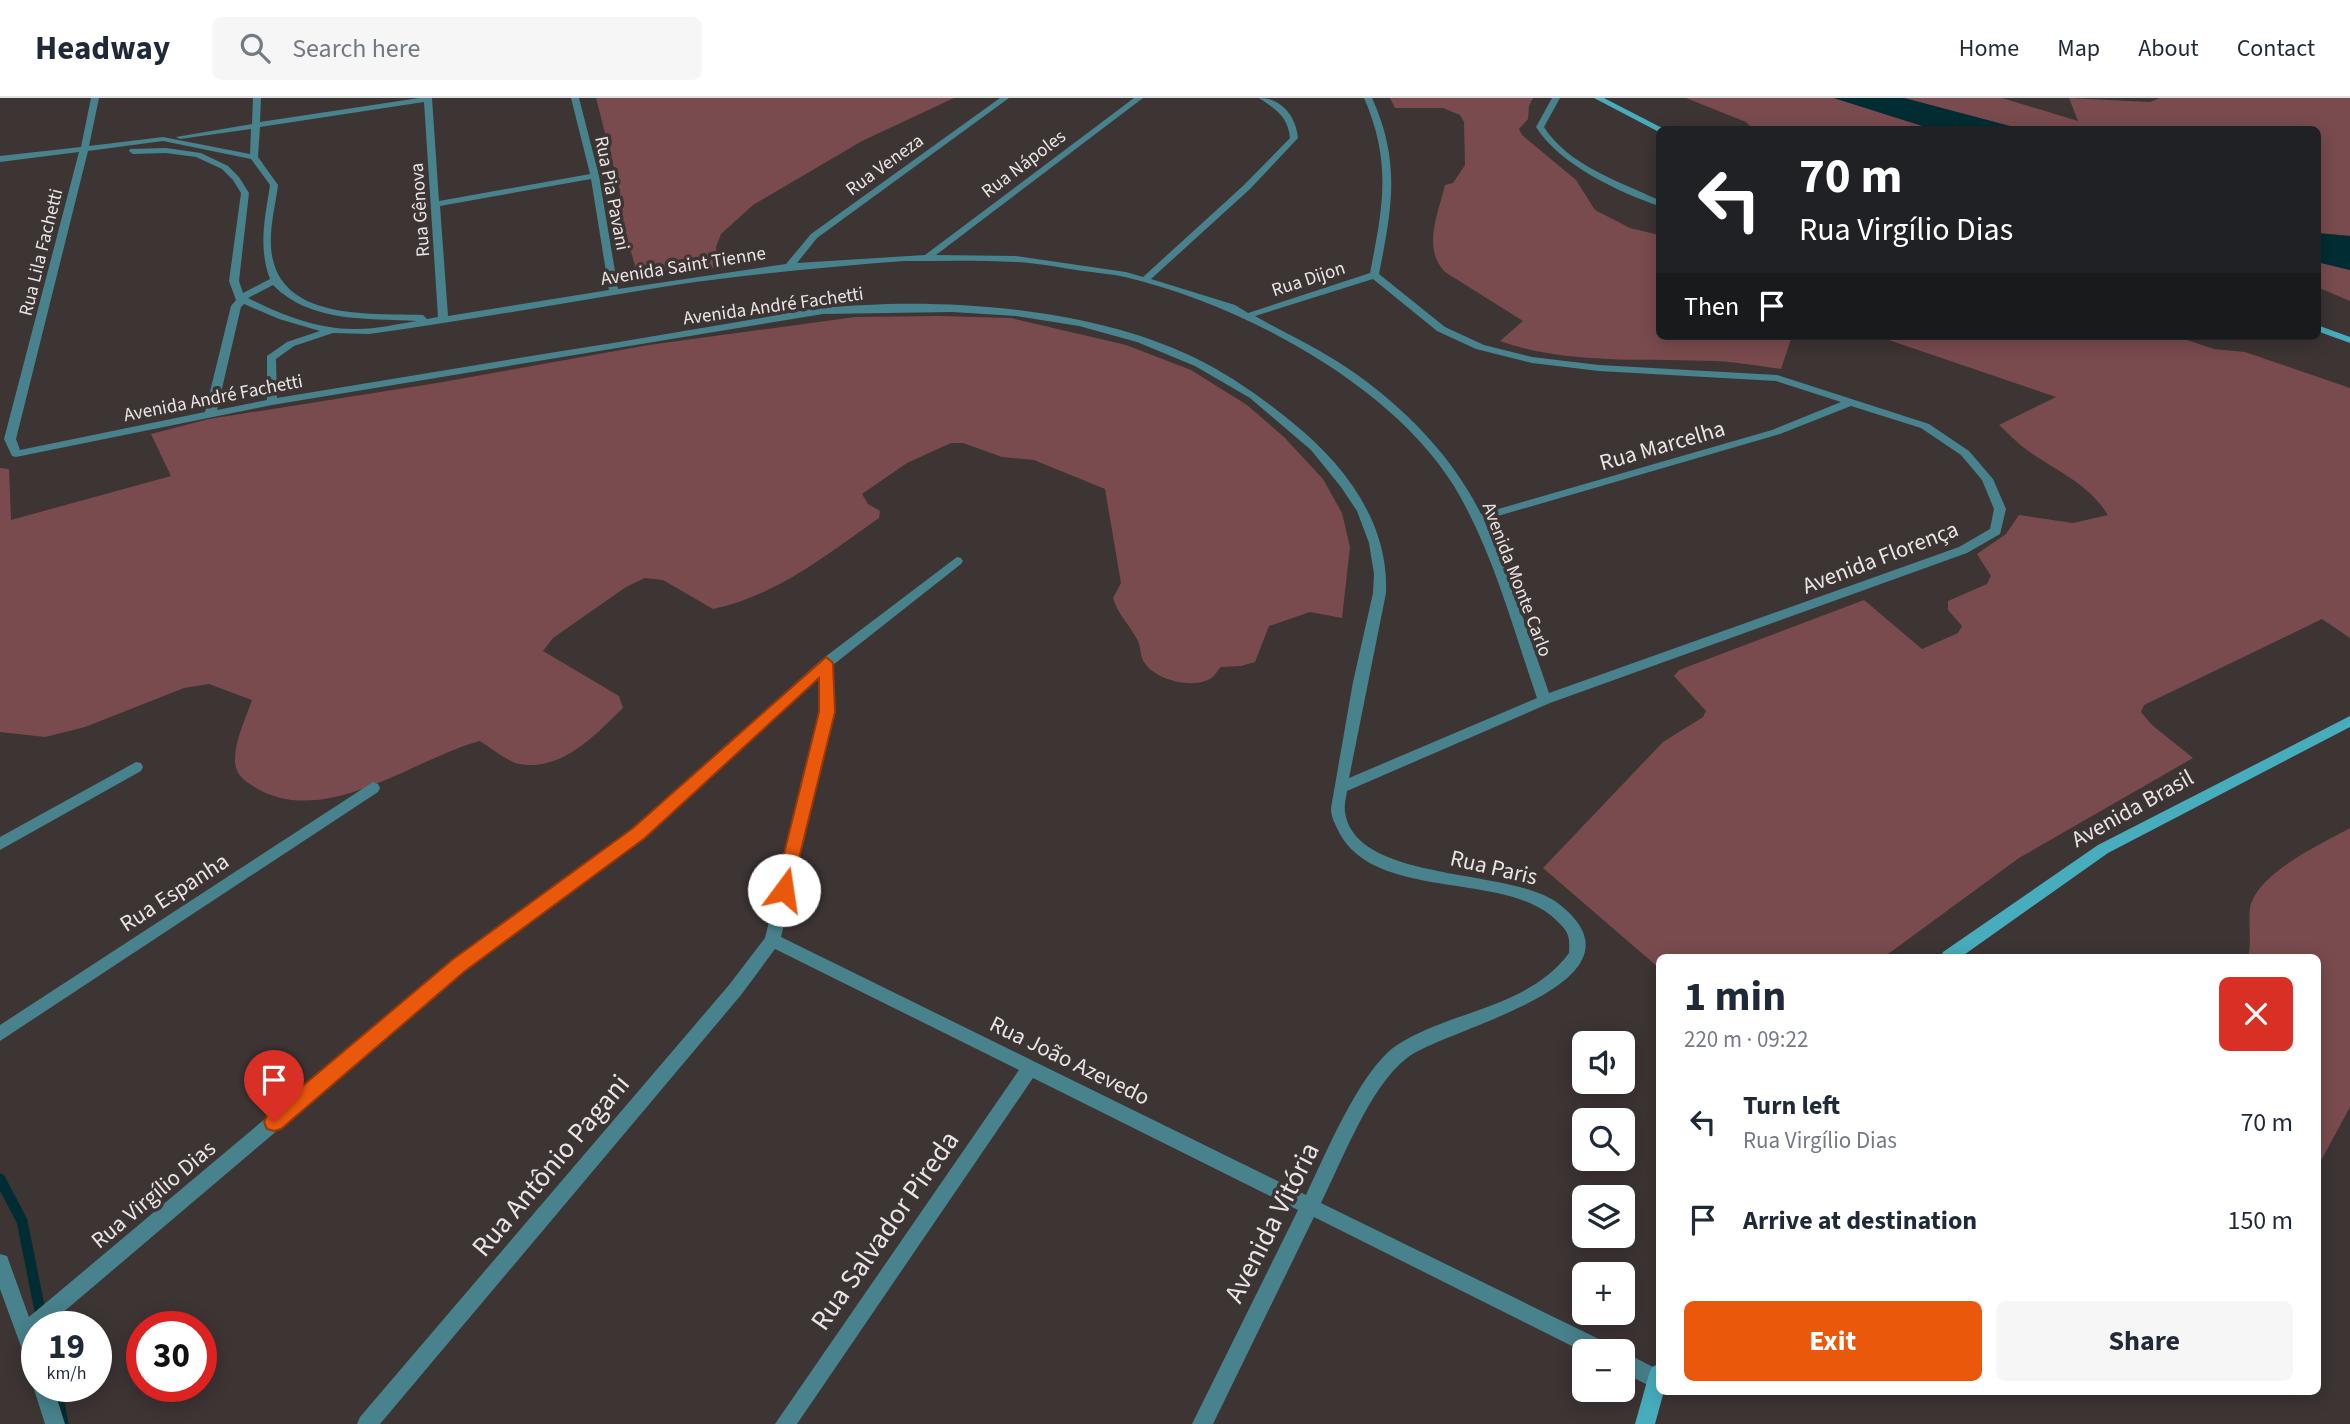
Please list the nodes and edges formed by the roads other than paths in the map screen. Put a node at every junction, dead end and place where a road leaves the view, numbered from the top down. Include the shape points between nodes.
1 (95, 98) edge
2 (257, 98) edge
3 (428, 98) edge
4 (575, 98) edge
5 (1005, 98) edge
6 (1139, 98) edge
7 (1263, 98) edge
8 (1368, 98) edge
9 (1556, 98) edge
10 (1598, 98) edge
11 (256, 126) junction
12 (1656, 127) edge
13 (163, 139) junction
14 (84, 151) junction
15 (254, 157) junction
16 (0, 159) edge
17 (0, 168) edge
18 (594, 176) junction
19 (1656, 201) edge
20 (438, 204) junction
21 (929, 256) junction
22 (790, 266) junction
23 (1374, 275) junction
24 (275, 280) junction
25 (1145, 280) junction
26 (614, 294) junction
27 (240, 299) junction
28 (1252, 314) junction
29 (443, 319) junction
30 (2321, 329) edge
31 (329, 331) junction
32 (2350, 340) edge
33 (1853, 401) junction
34 (272, 402) junction
35 (210, 415) junction
36 (16, 454) joint
37 (1479, 518) junction
38 (957, 561) dead end
39 (826, 663) junction
40 (1545, 700) junction
41 (2350, 721) edge
42 (136, 767) dead end
43 (1340, 788) junction
44 (373, 789) dead end
45 (0, 844) edge
46 (772, 940) junction
47 (1954, 954) edge
48 (0, 1034) edge
49 (1401, 1052) joint
50 (1030, 1068) junction
51 (1310, 1205) junction
52 (0, 1263) edge
53 (51, 1311) edge
54 (21, 1316) edge
55 (1578, 1339) edge
56 (1635, 1366) edge
57 (1656, 1375) edge
58 (1656, 1383) edge
59 (48, 1402) edge
60 (55, 1424) edge
61 (367, 1424) edge
62 (785, 1424) edge
63 (1202, 1424) edge
64 (1645, 1424) edge

1 - 14 street, Rua Lila Fachetti
2 - 11 street
3 - 11 street
3 - 20 street, Rua Gênova
4 - 18 street, Rua Pia Pavani
5 - 22 street, Rua Veneza via 814,236
6 - 21 street, Rua Nápoles
7 - 25 street via 1285,112 1294,126 1294,138
8 - 23 street via 1384,134 1389,167 1387,212
9 - 19 street via 1540,127 1544,138 1586,166
10 - 12 main road
11 - 13 street
11 - 15 street
13 - 14 street
13 - 15 street
14 - 16 street
14 - 17 street
14 - 27 street via 182,152 215,159 232,171 245,193 234,281
14 - 36 street, Rua Lila Fachetti via 10,439
15 - 24 street via 274,185 268,261
18 - 20 street
18 - 26 street, Rua Pia Pavani
20 - 29 street, Rua Gênova
21 - 22 street, Avenida Saint Tienne
21 - 25 street, Avenida Monte Carlo via 1060,263
22 - 26 street, Avenida Saint Tienne
23 - 28 street, Rua Dijon
23 - 33 street, Avenida Florença via 1441,329 1480,347 1532,360 1599,368 1777,379
24 - 27 street
24 - 29 street, Avenida Saint Tienne via 289,298 309,307 369,316
25 - 28 street, Avenida Monte Carlo
26 - 29 street, Avenida Saint Tienne
27 - 31 street, Avenida Saint Tienne via 279,318
27 - 35 street
28 - 37 street, Avenida Monte Carlo via 1374,392 1421,437
29 - 31 street, Avenida Saint Tienne via 388,329
30 - 32 main road
31 - 34 street via 278,349 271,358
33 - 37 street, Rua Marcelha via 1776,432
33 - 40 street, Avenida Florença via 1925,426 1965,453 1987,479 2000,509 1996,531 1963,550
34 - 35 street, Avenida André Fachetti
34 - 43 street, Avenida André Fachetti via 823,312 962,307 1111,329 1230,379 1282,416 1322,455 1354,498 1374,536 1380,586
35 - 36 street, Avenida André Fachetti
37 - 40 street, Avenida Monte Carlo
38 - 39 street, Rua Virgílio Dias
39 - 46 street via 827,712
39 - 53 street, Rua Virgílio Dias via 639,833 459,966
40 - 43 street, Avenida Florença
41 - 47 main road, Avenida Brasil via 2103,849
42 - 45 street
43 - 49 street, Rua Paris via 1338,814 1358,846 1408,872 1513,891 1545,902 1572,926 1578,939 1574,964 1557,980 1507,1007 1429,1035
44 - 48 street, Rua Espanha
46 - 50 street, Rua João Azevedo
46 - 61 street, Rua Antônio Pagani via 735,990
49 - 51 street, Avenida Vitória via 1364,1101
50 - 51 street, Rua João Azevedo
50 - 62 street, Rua Salvador Pireda
51 - 55 street, Rua João Azevedo
51 - 63 street, Avenida Vitória
52 - 54 street
56 - 57 street
58 - 64 main road
59 - 60 street

